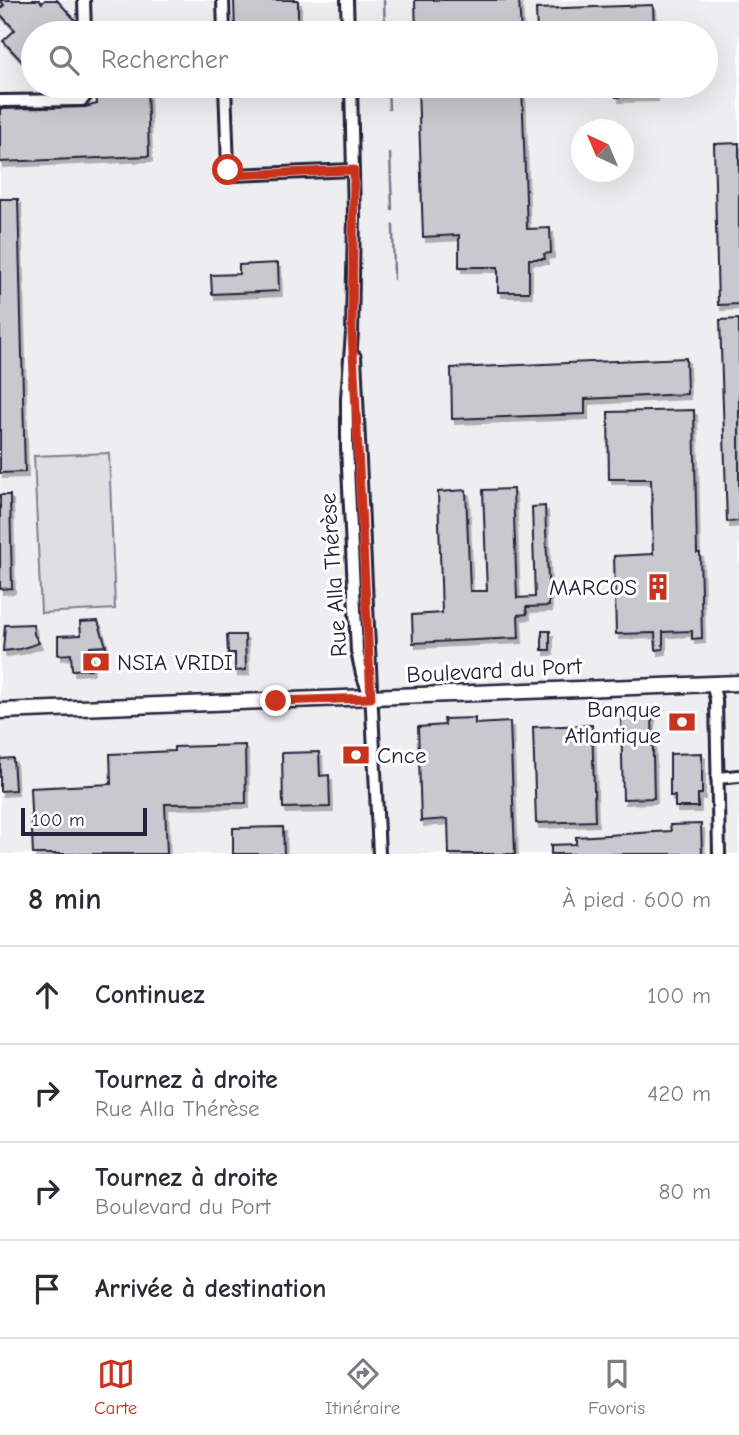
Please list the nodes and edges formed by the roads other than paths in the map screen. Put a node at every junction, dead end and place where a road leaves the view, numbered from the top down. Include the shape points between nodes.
1 (84, 0) edge
2 (223, 0) edge
3 (347, 0) edge
4 (85, 21) edge
5 (224, 21) edge
6 (348, 21) edge
7 (84, 98) edge
8 (226, 98) edge
9 (351, 98) edge
10 (0, 101) edge
11 (354, 170) junction
12 (739, 683) edge
13 (718, 684) junction
14 (371, 698) junction
15 (0, 711) edge
16 (739, 776) edge
17 (717, 778) junction
18 (379, 854) edge
19 (719, 854) edge

1 - 4 street
2 - 5 street
3 - 6 street
7 - 10 street
8 - 11 street via 230,173
9 - 11 street, Rue Alla Thérèse
11 - 14 street, Rue Alla Thérèse via 352,333
12 - 13 main road, Boulevard du Port
13 - 14 main road, Boulevard du Port
13 - 17 street
14 - 15 main road, Boulevard du Port
14 - 18 street, Rue Alla Thérèse
16 - 17 street
17 - 19 street

